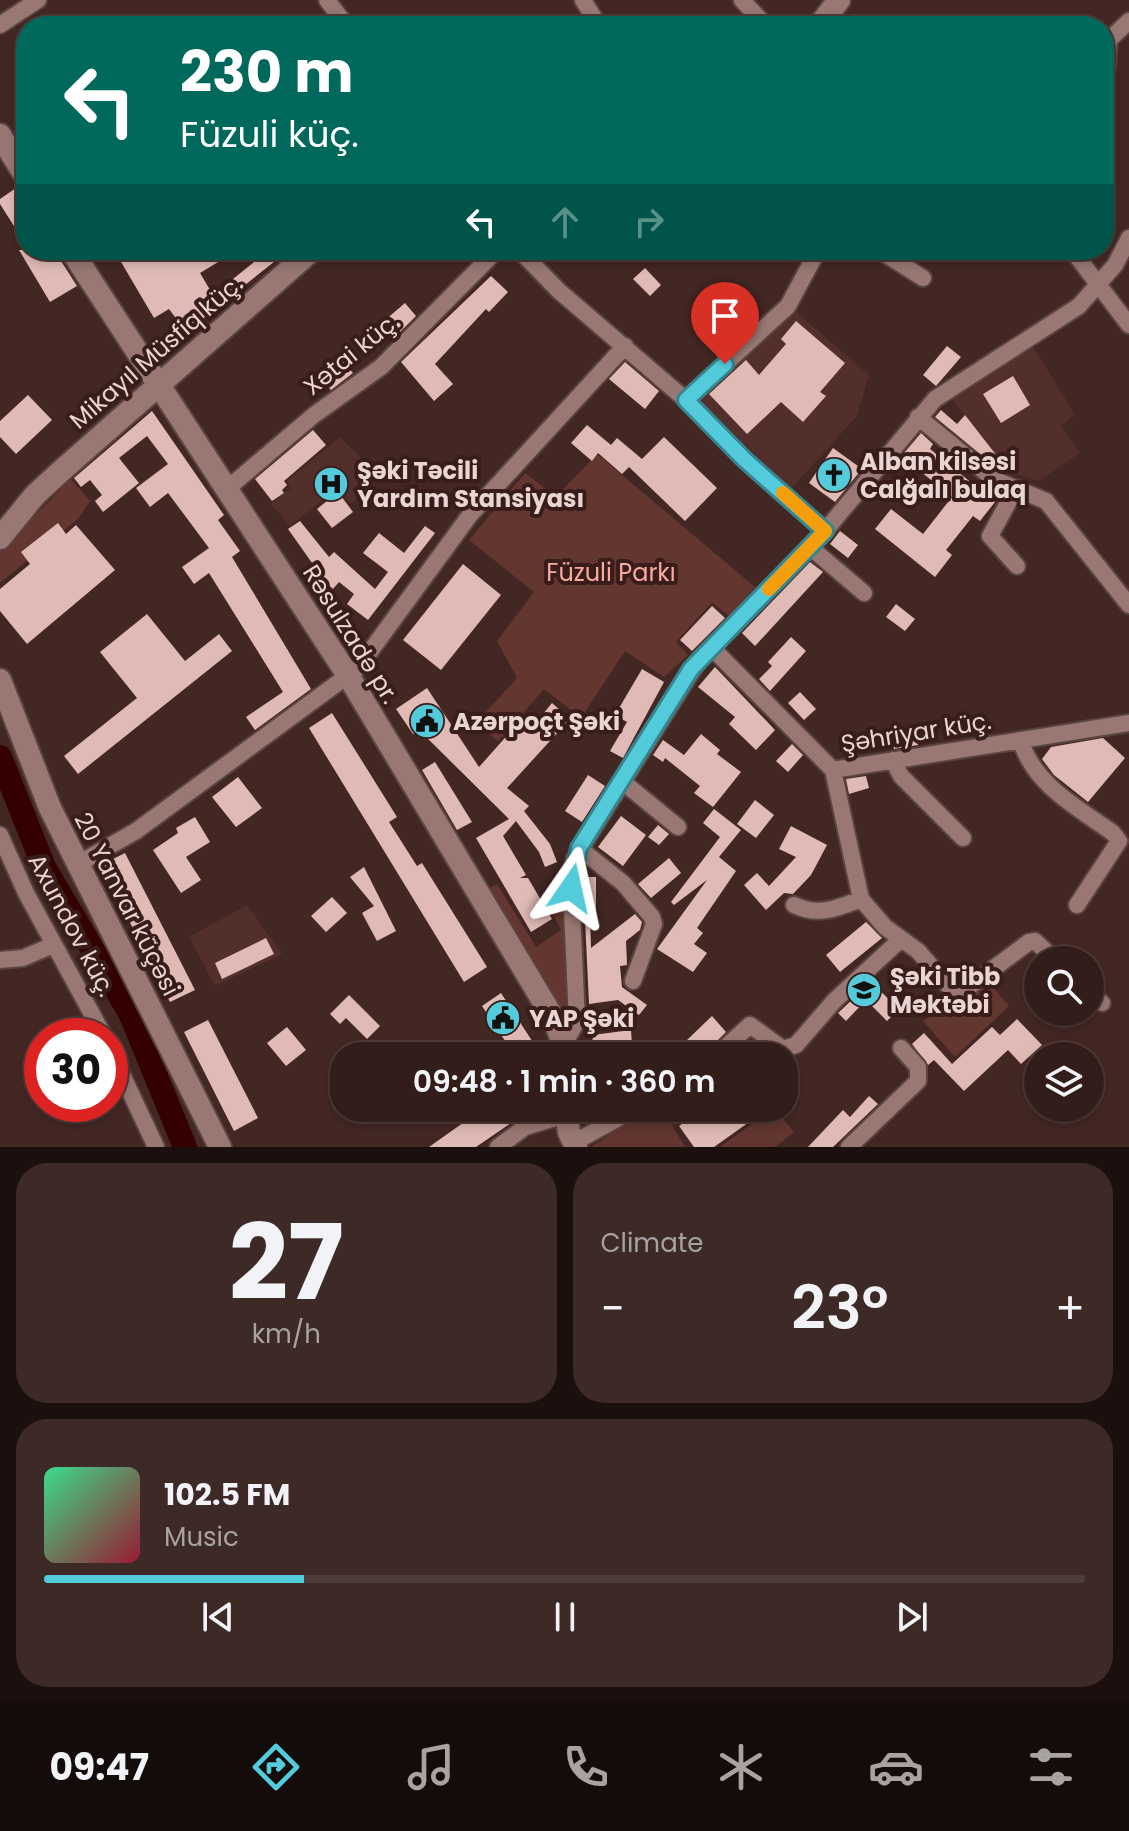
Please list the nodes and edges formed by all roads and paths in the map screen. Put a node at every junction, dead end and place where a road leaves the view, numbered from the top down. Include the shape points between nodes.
1 (38, 0) edge
2 (327, 0) edge
3 (742, 0) edge
4 (839, 0) edge
5 (339, 16) edge
6 (757, 16) edge
7 (827, 16) edge
8 (1129, 21) edge
9 (0, 25) edge
10 (1114, 35) edge
11 (0, 135) edge
12 (16, 161) edge
13 (1129, 238) edge
14 (77, 260) edge
15 (301, 260) edge
16 (487, 260) edge
17 (529, 260) edge
18 (813, 260) edge
19 (895, 260) edge
20 (1079, 260) edge
21 (923, 278) dead end
22 (1098, 288) junction
23 (1129, 325) edge
24 (625, 346) junction
25 (157, 385) junction
26 (686, 400) junction
27 (918, 417) junction
28 (228, 488) junction
29 (1016, 488) junction
30 (35, 495) junction
31 (0, 513) edge
32 (825, 531) junction
33 (0, 538) edge
34 (810, 547) junction
35 (1017, 566) dead end
36 (864, 593) dead end
37 (1129, 605) edge
38 (711, 647) junction
39 (349, 677) junction
40 (0, 680) edge
41 (1129, 723) edge
42 (1021, 741) junction
43 (893, 760) junction
44 (833, 770) junction
45 (623, 782) junction
46 (678, 827) dead end
47 (0, 835) edge
48 (963, 838) dead end
49 (579, 848) junction
50 (78, 864) junction
51 (861, 899) junction
52 (794, 905) dead end
53 (1077, 905) dead end
54 (901, 939) junction
55 (53, 945) junction
56 (1040, 946) edge
57 (0, 960) edge
58 (633, 981) dead end
59 (94, 1018) edge
60 (563, 1042) edge
61 (569, 1042) edge
62 (731, 1042) edge
63 (773, 1042) edge
64 (798, 1043) edge
65 (901, 1048) dead end
66 (128, 1087) edge
67 (538, 1122) edge
68 (568, 1122) edge
69 (614, 1122) edge
70 (575, 1145) edge
71 (156, 1147) edge
72 (220, 1147) edge
73 (498, 1147) edge
74 (849, 1147) edge

1 - 9 street
2 - 5 street
3 - 6 street
4 - 7 main road
8 - 10 street
11 - 12 main road
13 - 22 street
14 - 25 main road, Rəsulzadə pr.
15 - 25 main road, Mikayıl Müsfiq küç.
16 - 28 street, Xətai küç. via 398,353
17 - 24 street
18 - 26 street via 788,306
19 - 21 street
20 - 22 street
22 - 23 street
22 - 27 street via 1079,306 949,387
24 - 26 street
24 - 39 street via 470,515
25 - 28 main road, Rəsulzadə pr.
25 - 30 main road, Mikayıl Müsfiq küç.
26 - 32 street
27 - 29 street via 986,474
27 - 32 street
28 - 39 main road, Rəsulzadə pr.
29 - 35 street via 990,536
29 - 37 street via 1039,496 1054,509
30 - 31 main road
30 - 33 main road
32 - 34 street
34 - 36 street
34 - 38 street
38 - 44 street, Şəhriyar küç.
38 - 45 street via 676,692
39 - 50 street via 136,831
39 - 60 main road, Rəsulzadə pr.
40 - 50 main road, 20 Yanvar küçəsi via 41,789
41 - 42 street, Şəhriyar küç.
42 - 43 street, Şəhriyar küç.
42 - 53 street via 1038,776 1119,841
43 - 44 street, Şəhriyar küç.
43 - 48 street via 901,776
44 - 51 street
45 - 46 street
45 - 49 street
47 - 55 street, Axundov küç.
49 - 58 street via 623,883 652,917
49 - 61 street via 571,888 577,1021
50 - 72 main road, 20 Yanvar küçəsi
51 - 52 street via 829,911
51 - 54 street
54 - 56 street via 957,993 1029,942
54 - 64 street
55 - 57 street via 23,958
55 - 59 street, Axundov küç.
62 - 63 street via 750,1025
65 - 74 street via 918,1067 918,1081
66 - 71 street
67 - 73 street
68 - 70 main road
69 - 70 street

